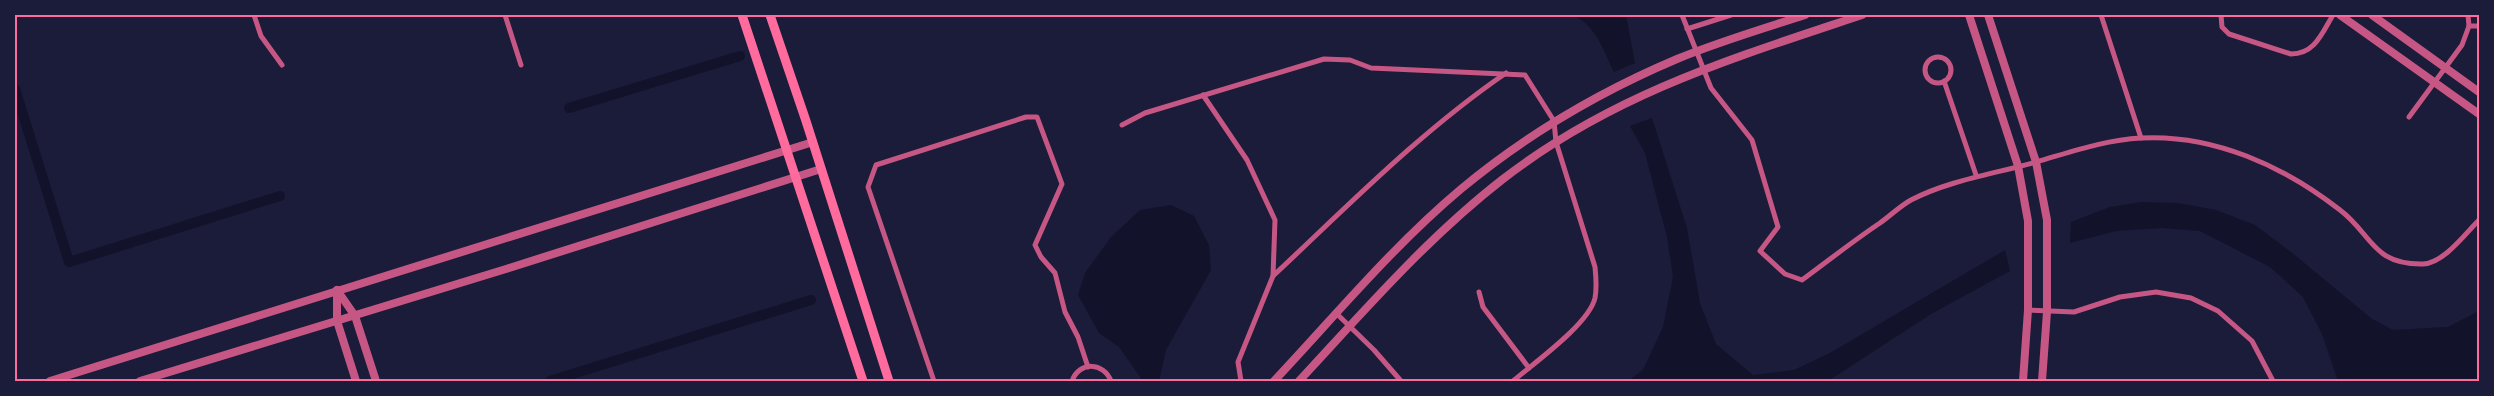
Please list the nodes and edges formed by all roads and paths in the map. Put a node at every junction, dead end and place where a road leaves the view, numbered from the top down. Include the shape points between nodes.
1 (254, 15) edge
2 (505, 15) edge
3 (742, 15) edge
4 (770, 15) edge
5 (1682, 15) edge
6 (1731, 15) edge
7 (1805, 15) edge
8 (1862, 15) edge
9 (1969, 15) edge
10 (1988, 15) edge
11 (2101, 15) edge
12 (2221, 15) edge
13 (2333, 15) edge
14 (2340, 15) edge
15 (2372, 15) edge
16 (2468, 15) edge
17 (2469, 26) junction
18 (2479, 26) edge
19 (1687, 29) junction
20 (1695, 52) junction
21 (282, 65) dead end
22 (521, 65) dead end
23 (1702, 68) junction
24 (2446, 68) junction
25 (1506, 73) junction
26 (1944, 81) junction
27 (2435, 83) junction
28 (2479, 92) edge
29 (1203, 95) junction
30 (2479, 114) edge
31 (2409, 117) dead end
32 (1554, 121) junction
33 (1122, 125) dead end
34 (2141, 138) junction
35 (813, 142) junction
36 (1556, 142) junction
37 (788, 150) junction
38 (2036, 162) junction
39 (2018, 166) junction
40 (821, 169) junction
41 (1976, 176) junction
42 (795, 178) junction
43 (2479, 220) edge
44 (1273, 276) junction
45 (337, 290) junction
46 (1479, 292) dead end
47 (2028, 310) junction
48 (2047, 312) junction
49 (1337, 314) junction
50 (355, 316) junction
51 (337, 321) junction
52 (1350, 327) junction
53 (1088, 366) junction
54 (1529, 368) junction
55 (50, 381) edge
56 (140, 381) edge
57 (356, 381) edge
58 (376, 381) edge
59 (864, 381) edge
60 (889, 381) edge
61 (934, 381) edge
62 (1072, 381) edge
63 (1112, 381) edge
64 (1241, 381) edge
65 (1274, 381) edge
66 (1299, 381) edge
67 (1400, 381) edge
68 (1513, 381) edge
69 (2023, 381) edge
70 (2042, 381) edge
71 (2273, 381) edge

1 - 21 street via 261,36
2 - 22 street
3 - 37 main road
4 - 35 main road
5 - 19 street
6 - 19 street
7 - 20 street
8 - 23 street
9 - 39 street
10 - 38 street
11 - 34 street
12 - 13 street via 2222,27 2229,34 2291,54 2300,54 2316,45
14 - 27 street
15 - 24 street
16 - 17 street
17 - 18 street
17 - 24 street via 2462,45
19 - 20 street
20 - 23 street
20 - 32 street
23 - 36 street via 1614,108
23 - 41 street via 1711,88 1752,140 1778,227 1760,252 1785,274 1802,280 1911,200
24 - 27 street
24 - 28 street
25 - 29 street via 1371,68 1350,60 1324,59
25 - 32 street via 1525,74
25 - 44 street via 1458,106
26 - 26 street via 1950,74 1948,62 1940,57 1932,58 1926,64 1926,76 1932,81
26 - 41 street
27 - 30 street
27 - 31 street
29 - 33 street via 1145,113
29 - 44 street via 1246,160 1276,220
32 - 36 street
32 - 49 street via 1442,206
34 - 38 street via 2081,147
34 - 43 street via 2197,142 2234,151 2266,165 2306,186 2342,211 2375,249 2394,261 2425,264 2448,253
35 - 37 street
35 - 40 main road
36 - 52 street via 1503,178 1448,225
36 - 54 street via 1595,267 1595,300 1574,330
37 - 42 main road
37 - 45 street
38 - 39 street
38 - 48 street via 2047,220
39 - 41 street
39 - 47 street via 2028,220
40 - 42 street
40 - 60 main road
42 - 50 street
42 - 59 main road
44 - 64 street via 1238,362
45 - 50 street
45 - 51 street
45 - 55 street
46 - 54 street via 1483,307
47 - 48 street
47 - 69 street
48 - 70 street
48 - 71 street via 2074,312 2120,297 2156,292 2191,298 2218,310 2252,341
49 - 52 street
49 - 65 street
50 - 51 street
50 - 58 street
51 - 56 street
51 - 57 street
52 - 66 street
52 - 67 street
53 - 61 street via 1065,312 1055,273 1035,245 1062,184 1037,118 1026,117 876,166 868,187
53 - 62 street via 1078,371
53 - 63 street via 1103,369
54 - 68 street

